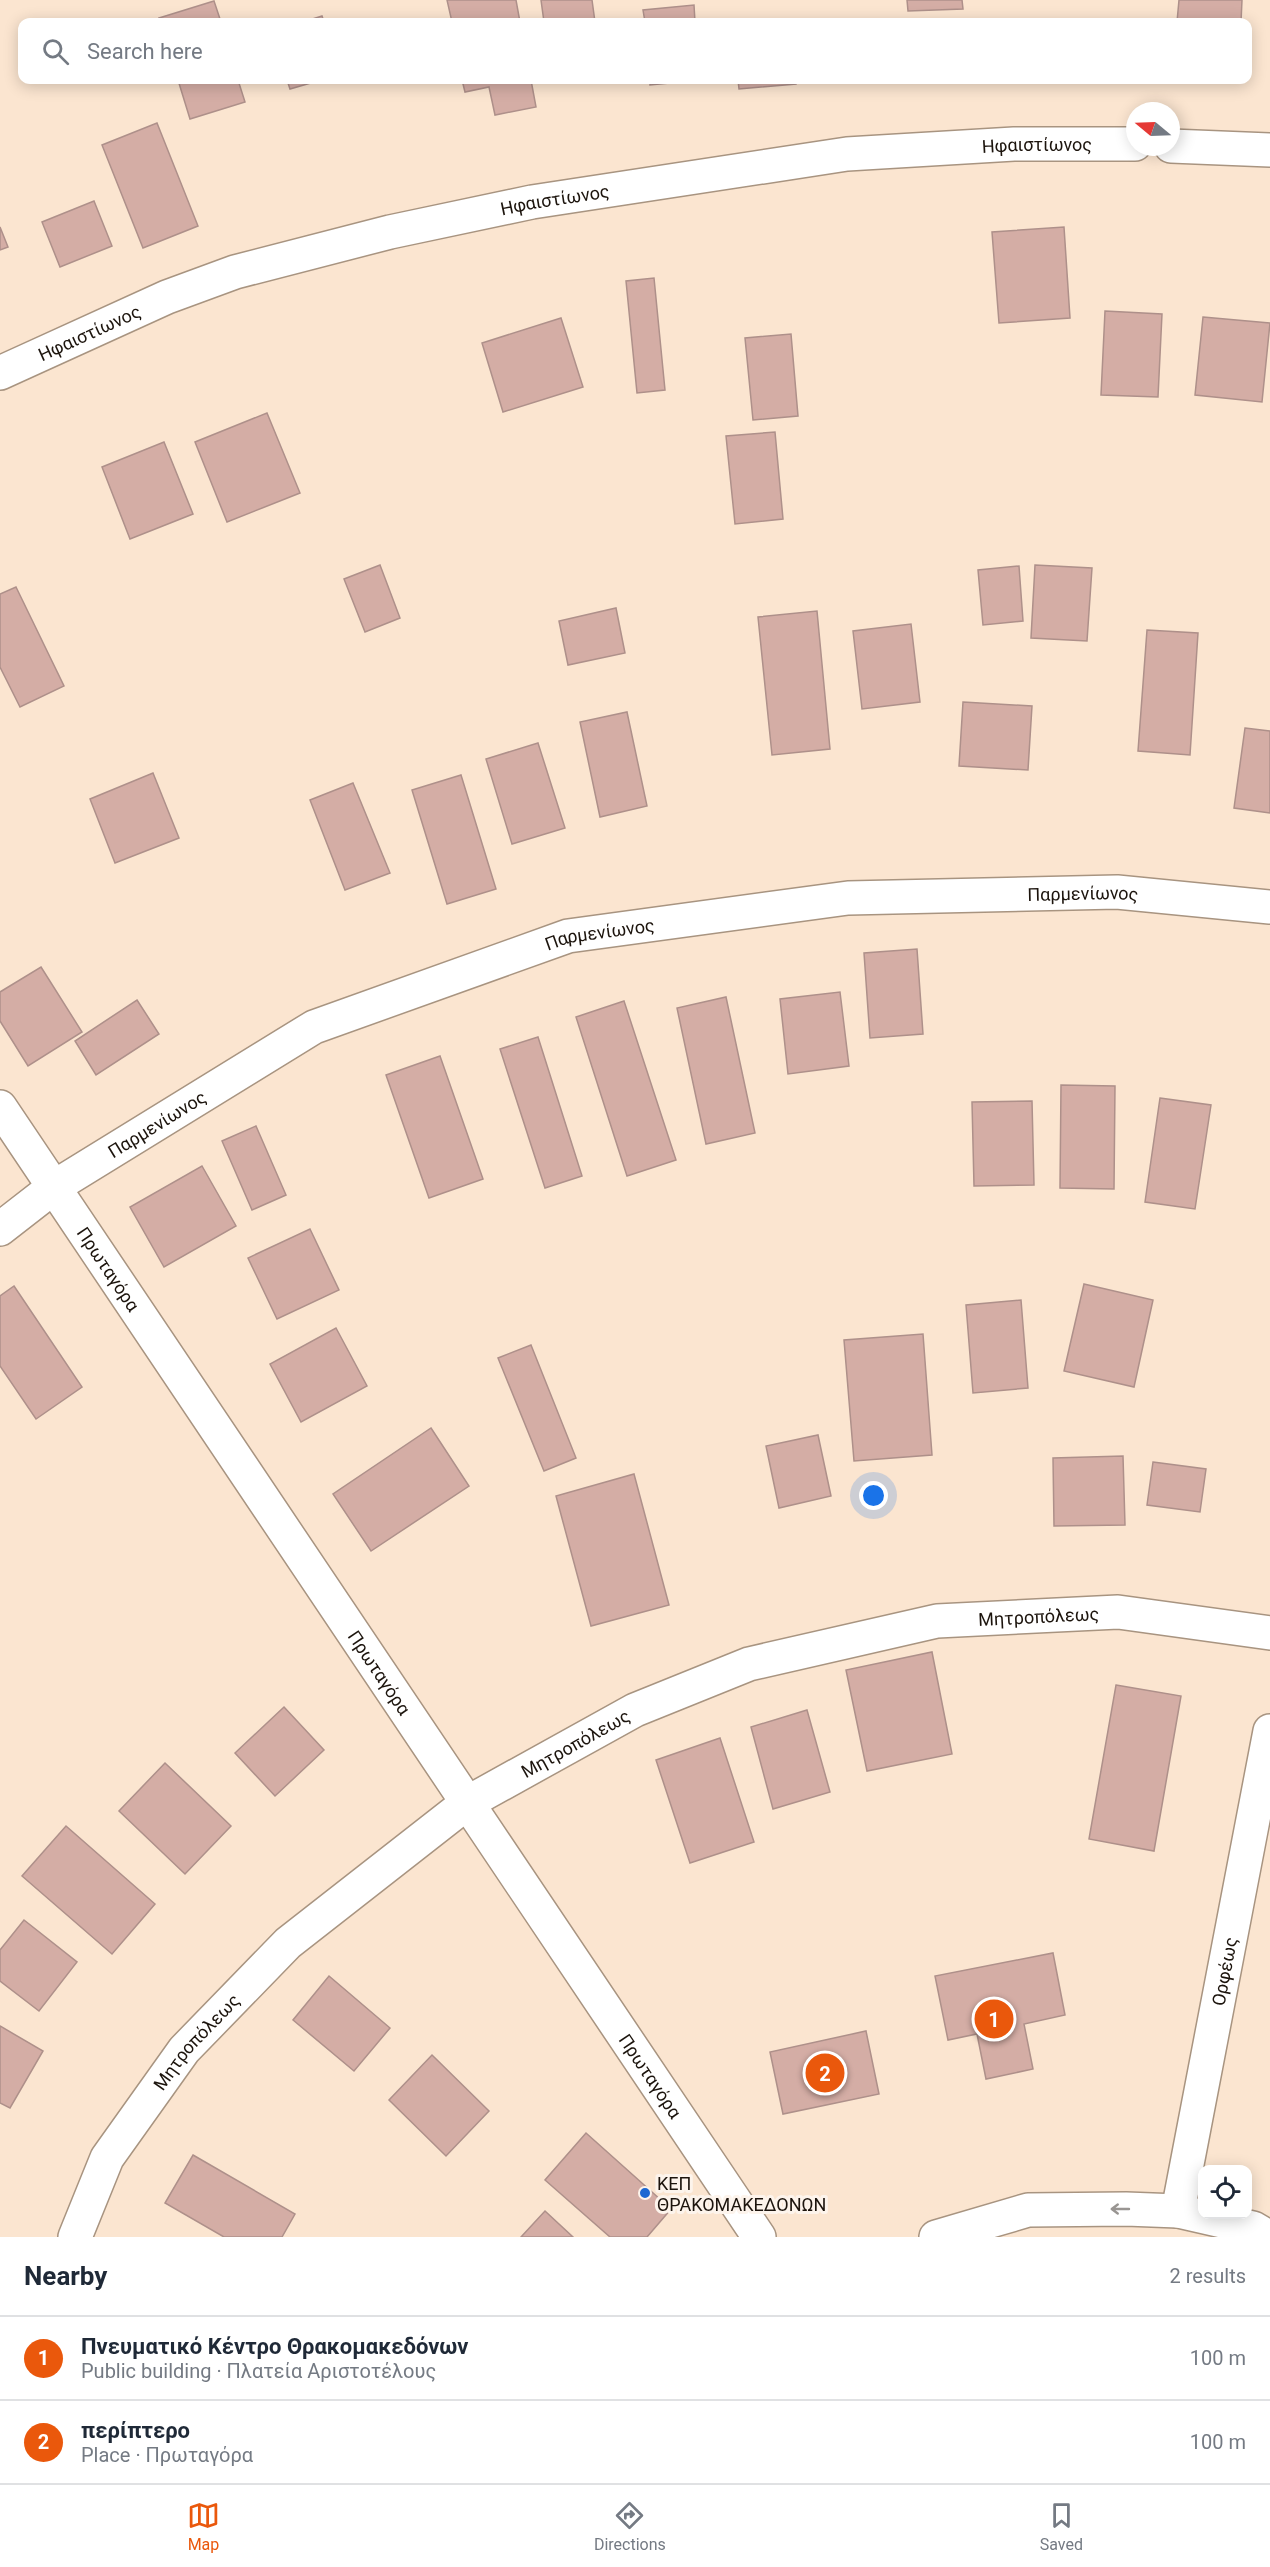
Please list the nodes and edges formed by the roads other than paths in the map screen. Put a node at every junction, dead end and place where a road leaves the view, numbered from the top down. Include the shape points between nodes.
1 (1126, 144) edge
2 (1180, 146) edge
3 (1270, 150) edge
4 (0, 373) edge
5 (1270, 907) edge
6 (0, 1107) edge
7 (54, 1187) junction
8 (0, 1229) edge
9 (1270, 1633) edge
10 (1270, 1731) edge
11 (467, 1803) junction
12 (1178, 2211) junction
13 (75, 2237) edge
14 (759, 2237) edge
15 (936, 2237) edge
16 (1269, 2237) edge

1 - 4 street, Ηφαιστίωνος via 1014,144 847,154 532,202 390,232 235,272 167,297
2 - 3 street
5 - 7 street, Παρμενίωνος via 1117,892 848,898 568,936 314,1027
6 - 7 street, Πρωταγόρα
7 - 8 street, Παρμενίωνος
7 - 11 street, Πρωταγόρα
9 - 11 street, Μητροπόλεως via 1118,1612 937,1622 749,1664 635,1710
10 - 12 street, Ορφέως
11 - 13 street, Μητροπόλεως via 288,1943 184,2050 107,2158
11 - 14 street, Πρωταγόρα
12 -> 15 street via 1028,2210
12 - 16 street via 1253,2228

